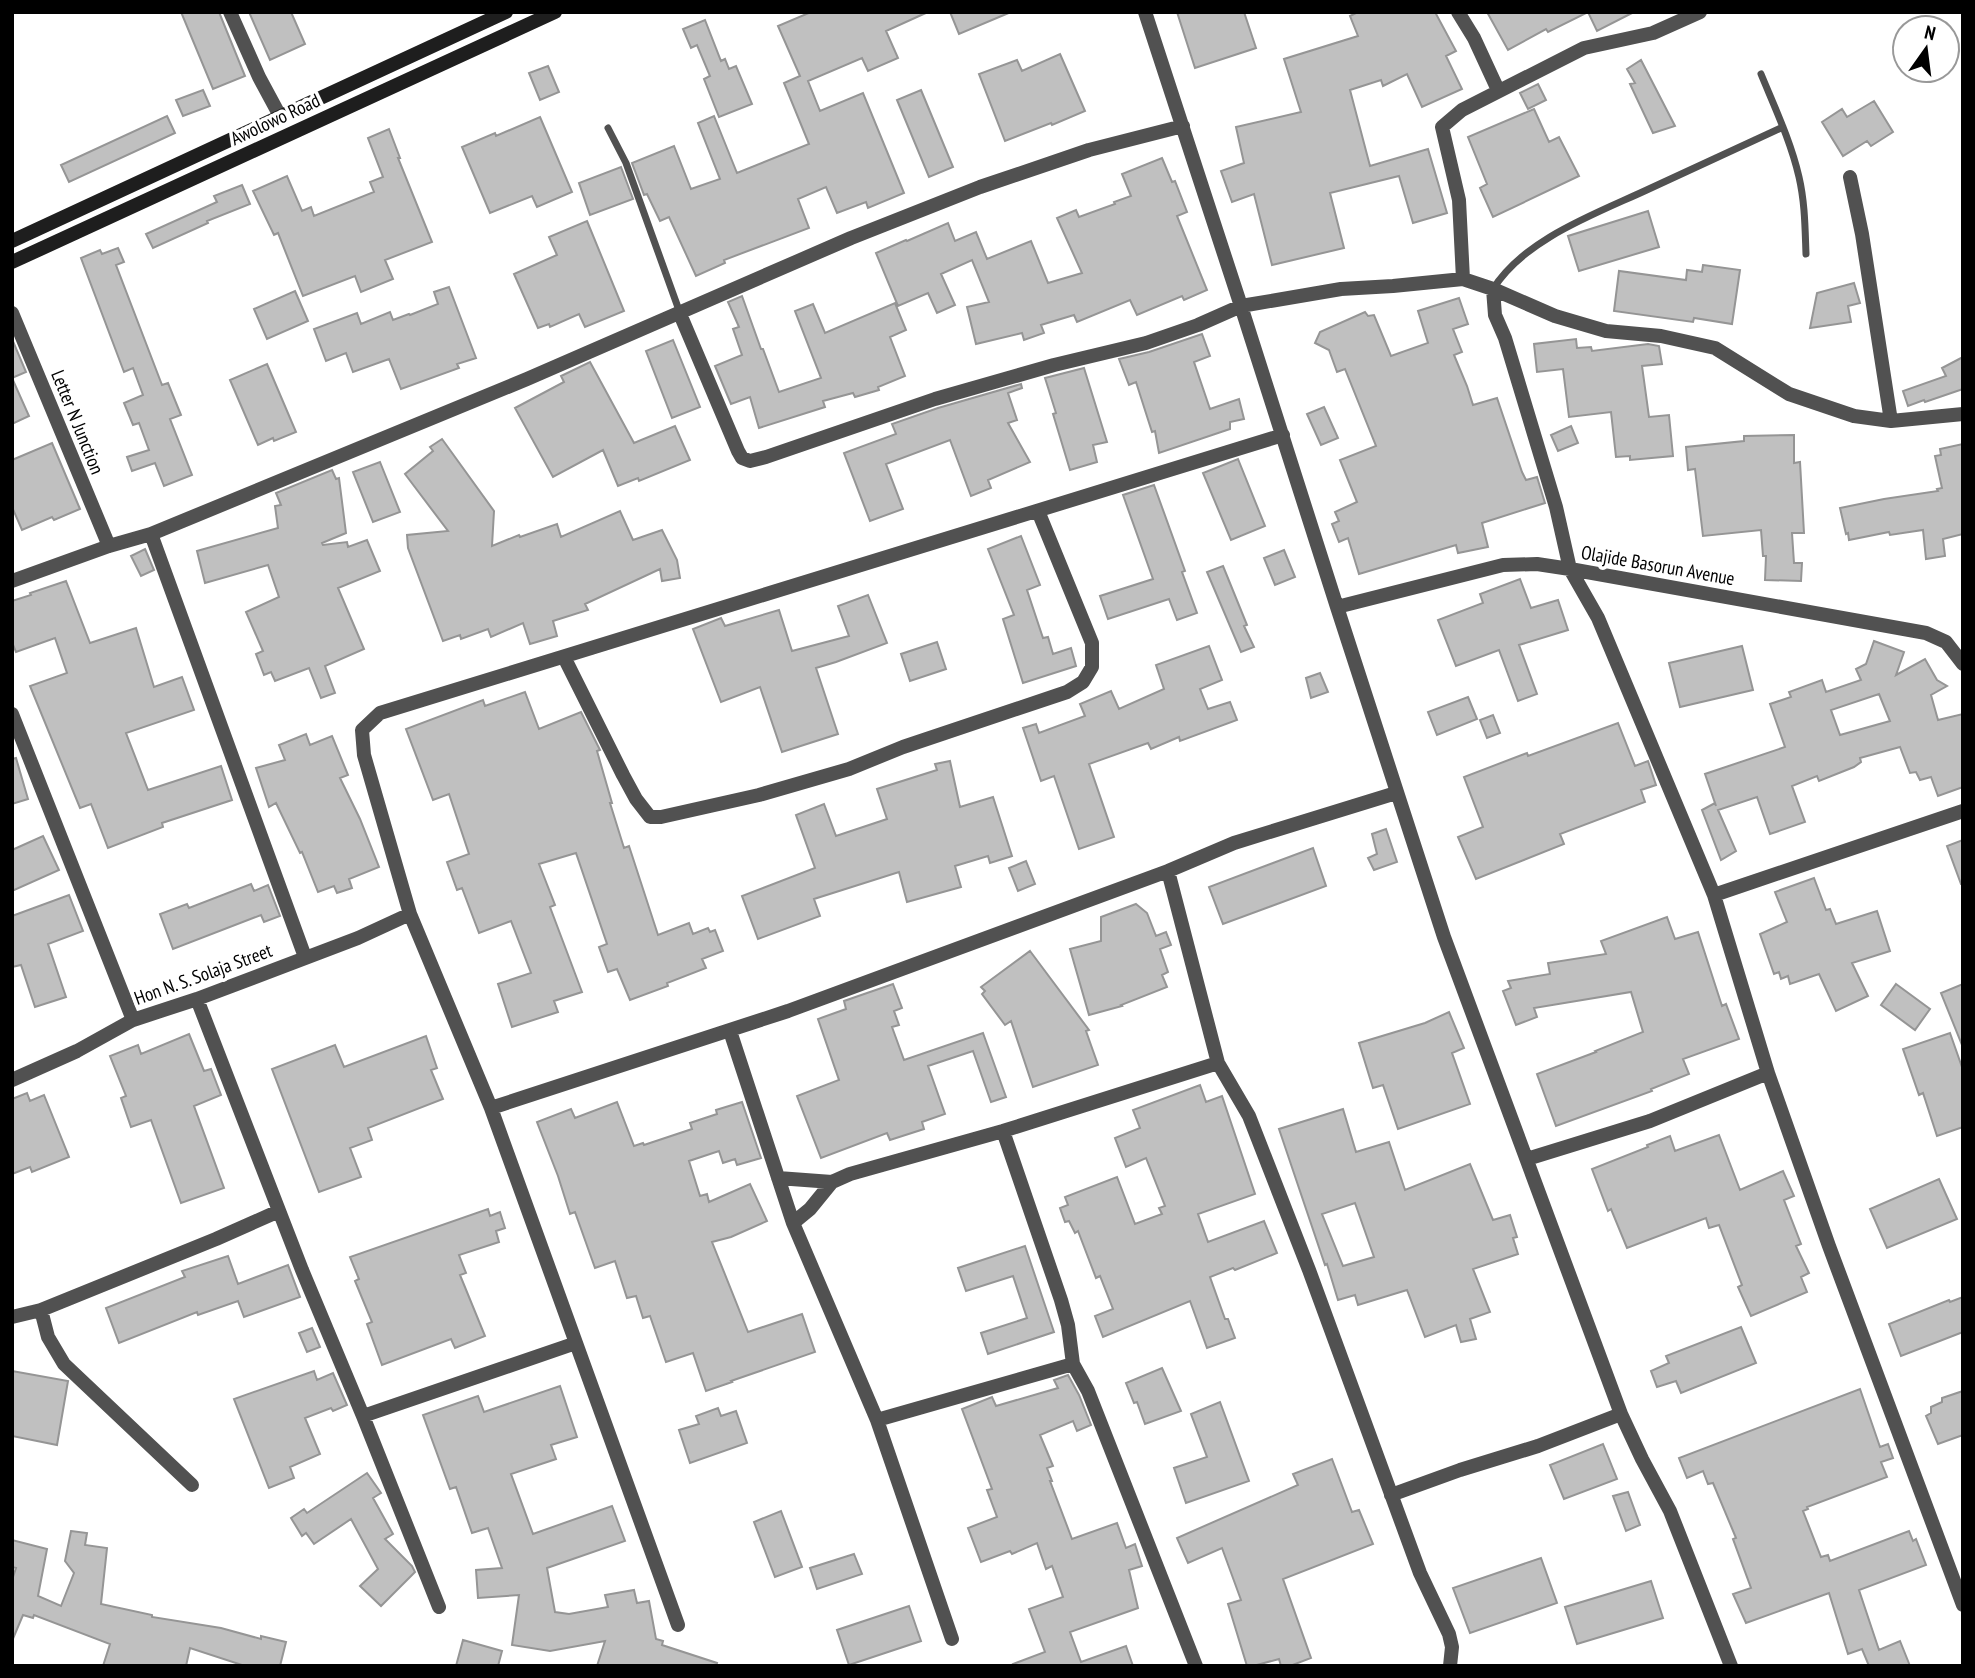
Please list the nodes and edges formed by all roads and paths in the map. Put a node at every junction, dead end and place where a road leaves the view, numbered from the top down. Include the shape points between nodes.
1 (230, 12) edge
2 (506, 12) edge
3 (555, 12) edge
4 (1145, 12) edge
5 (1458, 12) edge
6 (1700, 12) edge
7 (1761, 74) dead end
8 (1498, 90) junction
9 (280, 116) junction
10 (1183, 126) junction
11 (1783, 127) junction
12 (608, 128) dead end
13 (1850, 177) dead end
14 (12, 241) edge
15 (1806, 254) dead end
16 (12, 262) edge
17 (1463, 279) junction
18 (1493, 289) junction
19 (1241, 306) junction
20 (12, 313) edge
21 (680, 314) junction
22 (1963, 414) edge
23 (1891, 421) junction
24 (1283, 435) junction
25 (1038, 510) junction
26 (150, 534) junction
27 (109, 546) junction
28 (1570, 569) junction
29 (12, 581) edge
30 (1336, 607) junction
31 (1960, 656) edge
32 (564, 657) junction
33 (12, 714) edge
34 (1396, 793) junction
35 (1963, 811) edge
36 (1168, 871) junction
37 (1714, 895) junction
38 (410, 914) junction
39 (305, 957) junction
40 (197, 999) junction
41 (133, 1020) junction
42 (730, 1031) junction
43 (1218, 1063) junction
44 (1768, 1073) junction
45 (12, 1080) edge
46 (491, 1108) junction
47 (1003, 1131) junction
48 (1527, 1159) junction
49 (778, 1178) junction
50 (832, 1182) junction
51 (279, 1211) junction
52 (793, 1223) junction
53 (41, 1310) junction
54 (12, 1317) edge
55 (576, 1342) junction
56 (1073, 1364) junction
57 (1621, 1414) junction
58 (363, 1416) junction
59 (877, 1420) junction
60 (192, 1485) dead end
61 (1391, 1495) junction
62 (1963, 1605) edge
63 (439, 1607) dead end
64 (678, 1625) dead end
65 (952, 1639) dead end
66 (1196, 1666) edge
67 (1450, 1666) edge
68 (1731, 1666) edge

1 - 9 street
2 - 9 main road, Awolowo Road
3 - 16 main road, Awolowo Road
4 - 10 street
5 - 8 street
6 - 8 street via 1653,33 1584,48
7 - 11 lane
8 - 17 street via 1442,127 1459,200
9 - 14 main road, Awolowo Road
10 - 19 street
10 - 21 street via 1089,150 981,187
11 - 15 lane via 1799,176
11 - 18 lane via 1559,231 1513,264
12 - 21 lane via 626,163
13 - 23 street
17 - 18 street
17 - 19 street via 1341,289
18 - 23 street via 1555,316 1606,331 1661,336 1715,348 1788,394 1854,416
18 - 28 street via 1495,315 1556,508
19 - 21 street via 1146,343 935,399 750,461 738,451
19 - 24 street
20 - 27 street, Letter N Junction
21 - 26 street
22 - 23 street
24 - 25 street
24 - 30 street
25 - 32 street
25 - 32 street via 1092,643 1093,667 1083,682 849,769 650,817 623,775
26 - 27 street
26 - 39 street
27 - 29 street
28 - 30 street, Olajide Basorun Avenue via 1503,565
28 - 31 street, Olajide Basorun Avenue via 1926,633
28 - 37 street via 1598,618
30 - 34 street
32 - 38 street via 380,713 362,730 364,755
33 - 41 street
34 - 36 street via 1234,843
34 - 48 street
35 - 37 street
36 - 42 street
36 - 43 street
37 - 44 street
38 - 39 street, Hon N. S. Solaja Street
38 - 46 street
39 - 40 street, Hon N. S. Solaja Street
40 - 41 street, Hon N. S. Solaja Street
40 - 51 street
41 - 45 street, Hon N. S. Solaja Street
42 - 46 street
42 - 49 street
43 - 47 street
43 - 61 street via 1249,1116
44 - 48 street via 1650,1121
44 - 62 street
46 - 55 street
47 - 50 street
47 - 56 street via 1061,1300
48 - 57 street
49 - 50 street
49 - 52 street
50 - 52 street
51 - 53 street
51 - 58 street
52 - 59 street
53 - 54 street
53 - 60 street via 48,1337 64,1364
55 - 58 street
55 - 64 street
56 - 59 street
56 - 66 street via 1088,1391
57 - 61 street
57 - 68 street via 1670,1511
58 - 63 street
59 - 65 street
61 - 67 street via 1449,1634

